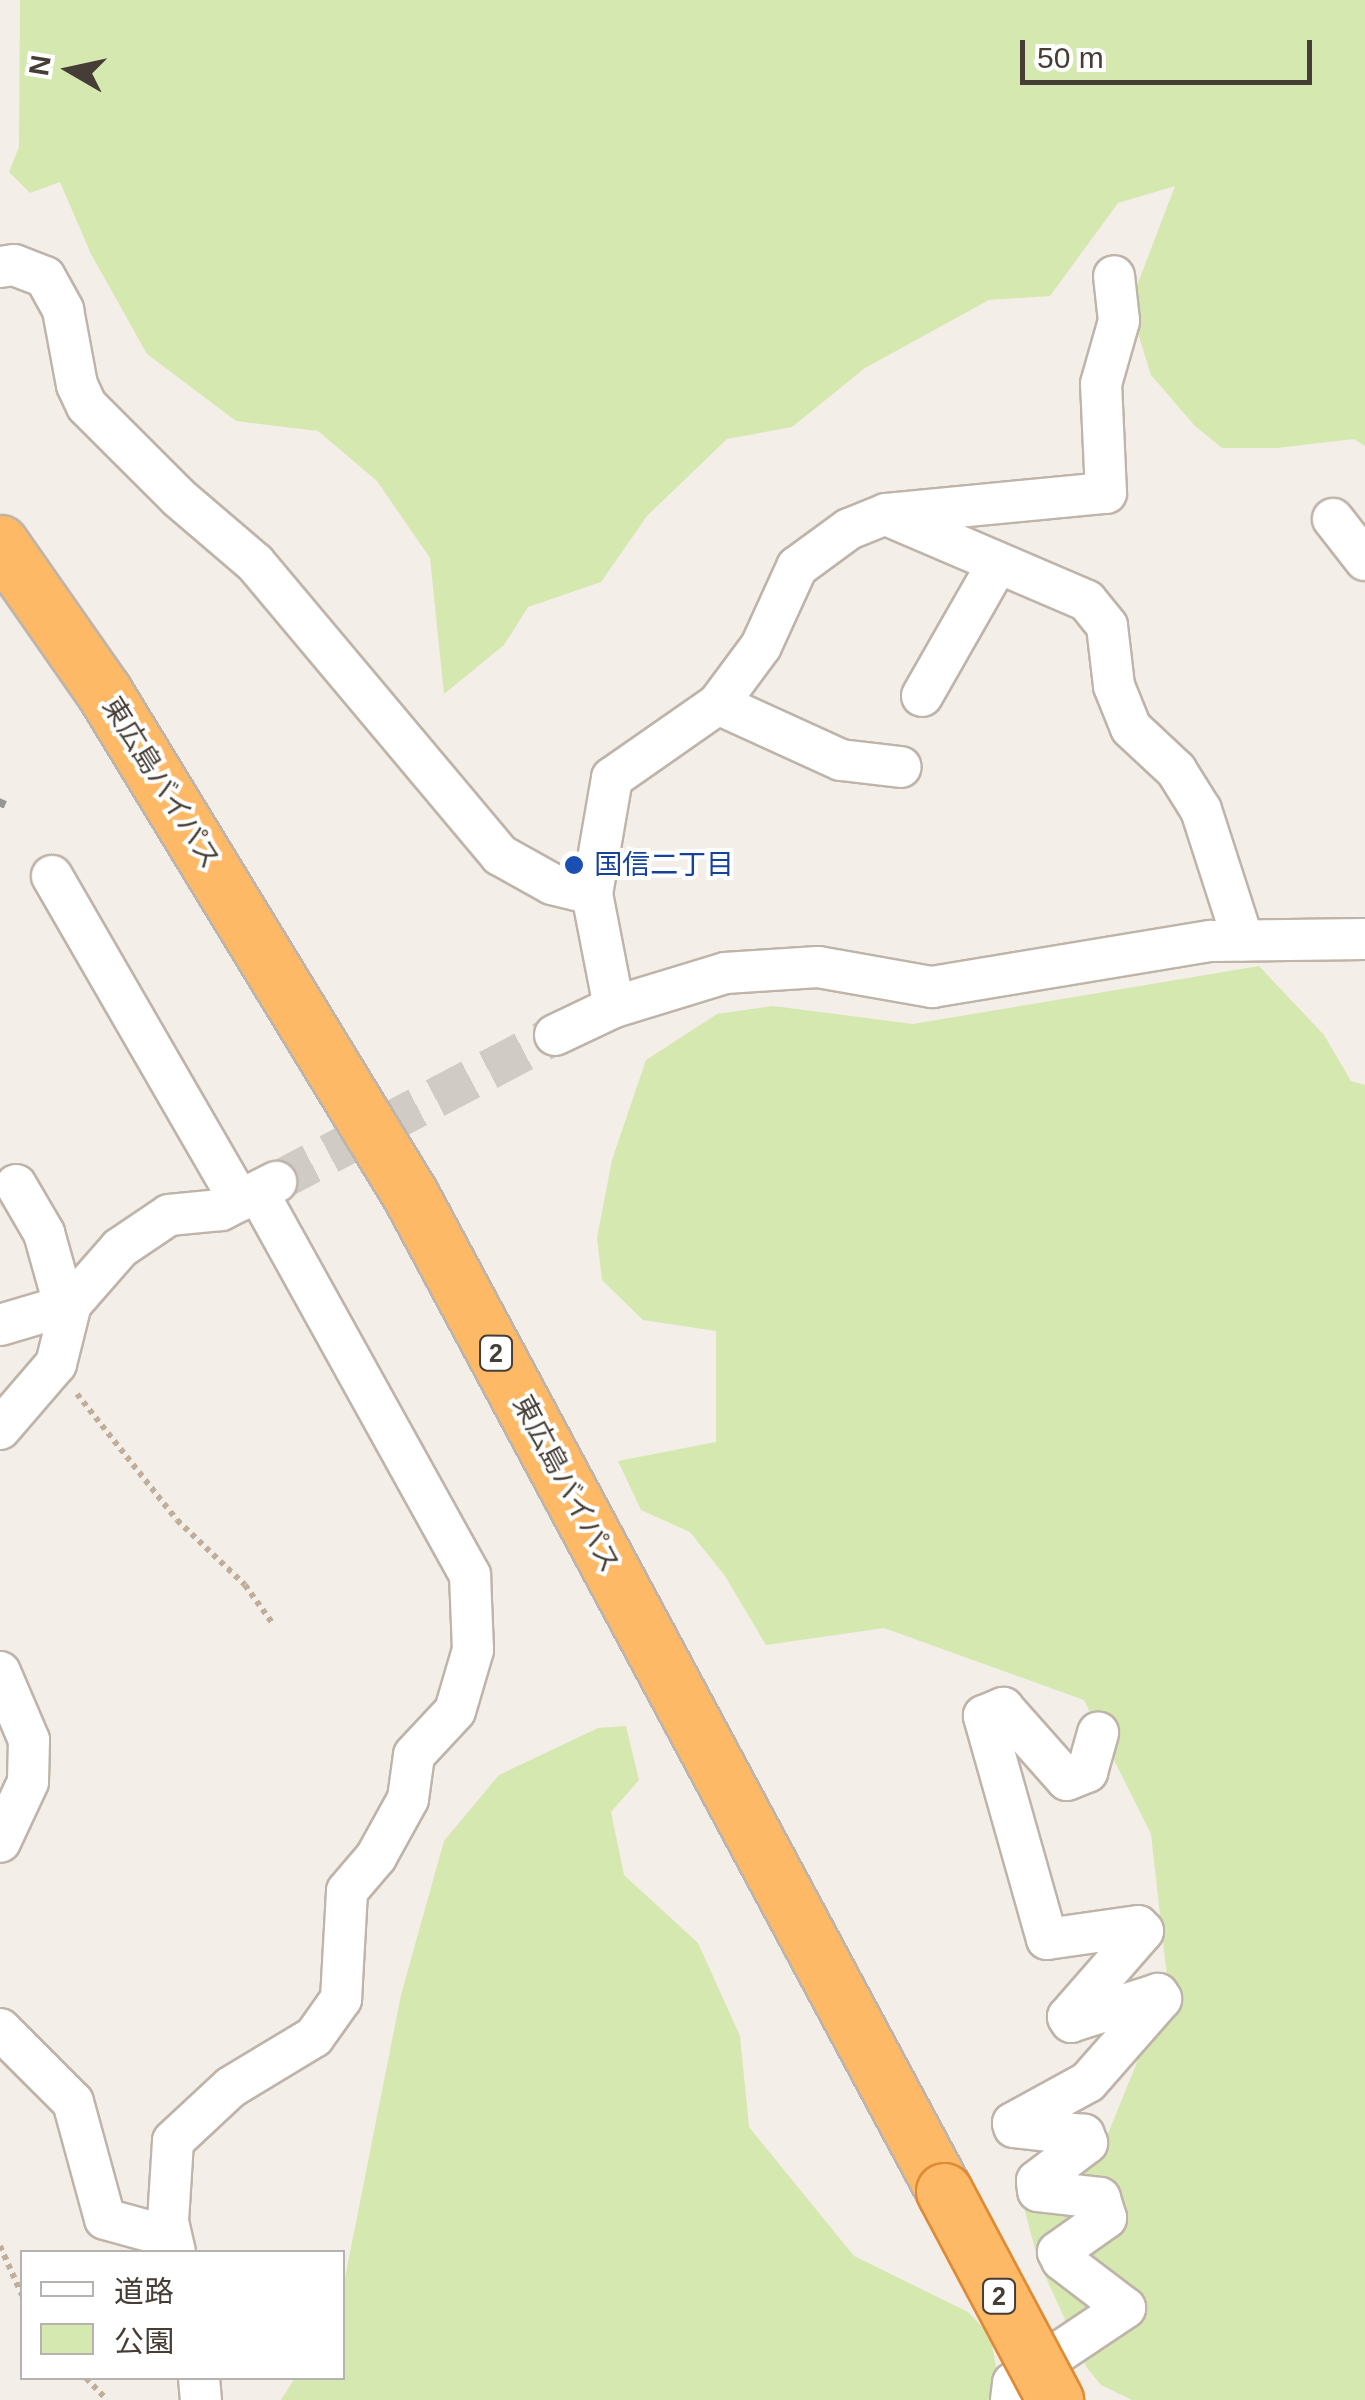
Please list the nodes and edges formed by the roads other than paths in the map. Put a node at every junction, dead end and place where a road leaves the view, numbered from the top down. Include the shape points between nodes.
1 (0, 267) edge
2 (1114, 276) dead end
3 (886, 514) junction
4 (1333, 520) dead end
5 (0, 543) edge
6 (1365, 560) edge
7 (998, 562) junction
8 (922, 696) dead end
9 (718, 704) junction
10 (901, 767) dead end
11 (52, 876) dead end
12 (592, 894) junction
13 (1365, 939) edge
14 (1243, 940) junction
15 (614, 1007) junction
16 (555, 1035) tunnel mouth
17 (16, 1186) dead end
18 (258, 1191) junction
19 (67, 1304) junction
20 (0, 1326) edge
21 (0, 1429) edge
22 (0, 1672) edge
23 (1098, 1732) dead end
24 (0, 1842) edge
25 (0, 2028) edge
26 (173, 2245) edge
27 (1011, 2400) edge
28 (1054, 2400) edge

1 - 12 street via 45,277 63,310 87,406 255,563 500,855 552,884
2 - 3 street via 1119,321 1101,384 1106,494
3 - 7 street
3 - 9 street via 849,529 797,568 761,646
4 - 6 street
5 - 28 highway, 東広島バイパス / 2, bridge via 104,692 410,1196
7 - 8 street
7 - 14 street via 1086,601 1107,626 1114,686 1131,728 1176,770 1201,810
9 - 10 street via 842,760
9 - 12 street via 612,778
11 - 18 street
12 - 15 street
13 - 14 street
14 - 15 street via 932,987 818,967 725,973
15 - 16 street
17 - 19 street via 44,1233
18 - 19 street via 221,1210 169,1215 120,1248
18 - 26 street via 470,1575 473,1650 455,1711 414,1755 408,1799 376,1858 347,1891 341,1999 314,2037 231,2087 172,2141
19 - 20 street
19 - 21 street via 56,1364
22 - 24 street via 29,1740 28,1782
23 - 27 street via 1087,1772 1067,1780 1004,1708 984,1716 1047,1939 1138,1926 1144,1931 1068,2017 1071,2022 1158,1994 1161,1999 1088,2082 1014,2123 1084,2135 1087,2143 1037,2181 1038,2191 1100,2198 1106,2218 1058,2252 1125,2308 1012,2383
25 - 26 street via 74,2102 105,2219

